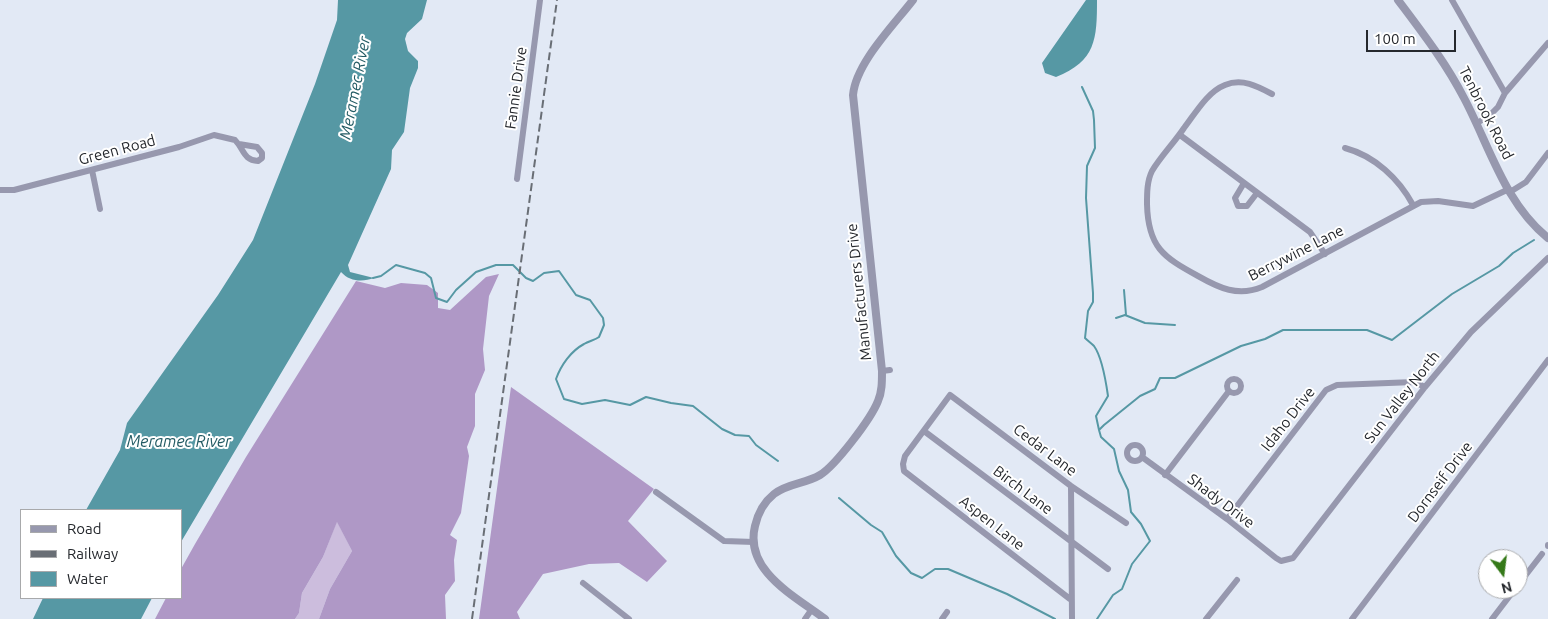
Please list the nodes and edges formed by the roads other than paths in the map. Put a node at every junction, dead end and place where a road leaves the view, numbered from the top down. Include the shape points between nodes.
1 (540, 0) edge
2 (912, 0) edge
3 (1398, 0) edge
4 (1452, 0) edge
5 (1548, 43) edge
6 (1504, 93) junction
7 (1272, 94) dead end
8 (1477, 123) junction
9 (1180, 135) junction
10 (239, 144) dead end
11 (1346, 148) dead end
12 (1548, 152) edge
13 (92, 170) junction
14 (517, 179) dead end
15 (1244, 183) junction
16 (0, 190) edge
17 (1510, 191) junction
18 (1257, 193) junction
19 (1413, 205) junction
20 (100, 209) dead end
21 (1548, 238) edge
22 (1325, 254) junction
23 (1548, 258) edge
24 (1548, 360) edge
25 (1425, 387) junction
26 (1229, 391) dead end
27 (924, 431) junction
28 (1142, 457) dead end
29 (1165, 475) junction
30 (1071, 486) junction
31 (656, 492) dead end
32 (1227, 518) junction
33 (1126, 523) dead end
34 (754, 542) junction
35 (1071, 542) junction
36 (1542, 554) dead end
37 (1287, 561) joint
38 (1108, 569) dead end
39 (1528, 572) edge
40 (1237, 580) dead end
41 (583, 582) dead end
42 (1070, 599) junction
43 (1507, 599) edge
44 (812, 609) junction
45 (947, 612) dead end
46 (629, 619) edge
47 (805, 619) edge
48 (825, 619) edge
49 (942, 619) edge
50 (1072, 619) edge
51 (1206, 619) edge
52 (1352, 619) edge
53 (1492, 619) edge

1 - 14 street, Fannie Drive
2 - 34 street, Manufacturers Drive via 862,68 852,95 886,371 879,398 863,425 825,472 782,489 768,500 757,519
3 - 8 street, Tenbrook Road via 1451,74
4 - 6 street
5 - 6 street
6 - 8 street via 1498,108
7 - 9 street, Berrywine Lane via 1249,83 1226,84 1210,95
8 - 17 street, Tenbrook Road
9 - 15 street
9 - 22 street, Berrywine Lane via 1152,171 1148,184 1149,226 1156,245 1165,256 1217,286 1242,292 1262,287
10 - 13 street, Green Road via 214,135
11 - 19 street via 1364,155 1396,178
12 - 17 street, Berrywine Lane via 1526,182
13 - 16 street, Green Road via 14,190
13 - 20 street
15 - 18 street
15 - 18 street via 1235,196 1238,206 1247,206
17 - 19 street, Berrywine Lane via 1473,206 1430,201
17 - 21 street, Tenbrook Road via 1528,218
18 - 22 street via 1310,232
19 - 22 street, Berrywine Lane
23 - 25 street, Sun Valley North via 1471,332
24 - 52 street, Dornseif Drive
25 - 32 street, Idaho Drive via 1419,383 1405,383 1337,386 1326,390
25 - 37 street, Sun Valley North via 1293,558
26 - 29 street
27 - 30 street, Cedar Lane via 950,395
27 - 35 street, Birch Lane
27 - 42 street, Aspen Lane via 905,456 904,471
28 - 29 street, Shady Drive
29 - 32 street, Shady Drive
30 - 33 street, Cedar Lane
30 - 35 street
31 - 34 street via 721,540
32 - 37 street, Shady Drive via 1276,558
34 - 44 street via 758,560 767,574
35 - 38 street, Birch Lane
35 - 42 street
36 - 39 street
40 - 51 street
41 - 46 street
42 - 50 street
43 - 53 street
44 - 47 street
44 - 48 street
45 - 49 street

